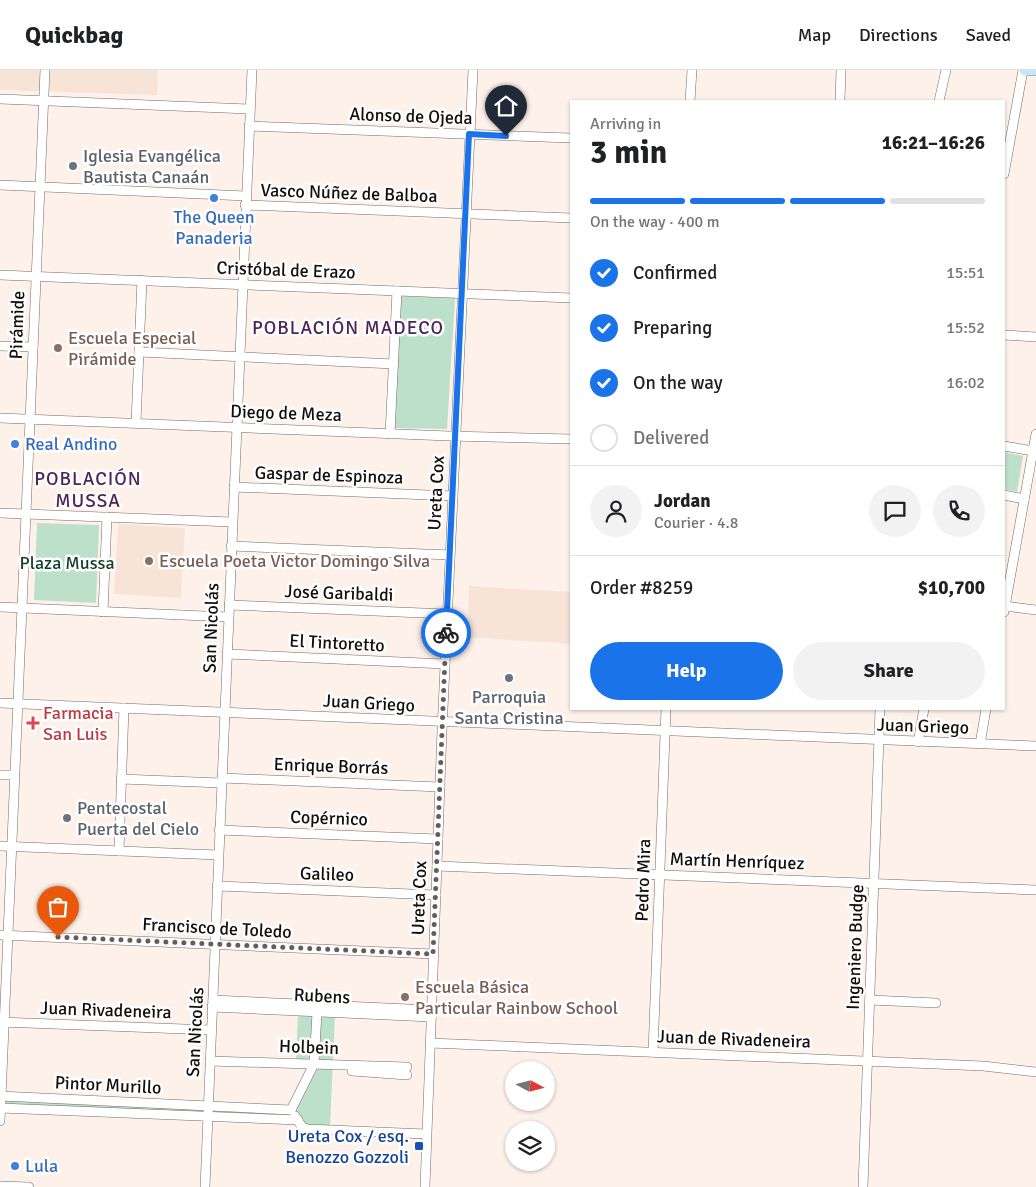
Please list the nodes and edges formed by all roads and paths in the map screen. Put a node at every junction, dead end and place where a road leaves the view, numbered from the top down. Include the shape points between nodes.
1 (45, 70) edge
2 (252, 70) edge
3 (473, 70) edge
4 (692, 70) edge
5 (841, 70) edge
6 (946, 70) edge
7 (1024, 70) edge
8 (1036, 70) edge
9 (0, 98) edge
10 (43, 100) junction
11 (690, 100) edge
12 (840, 100) edge
13 (939, 100) edge
14 (249, 109) junction
15 (249, 126) junction
16 (469, 134) junction
17 (570, 138) edge
18 (1005, 169) edge
19 (0, 186) edge
20 (40, 187) junction
21 (245, 201) junction
22 (466, 214) junction
23 (570, 218) edge
24 (0, 274) edge
25 (36, 276) junction
26 (142, 280) junction
27 (242, 284) junction
28 (397, 291) junction
29 (462, 294) junction
30 (570, 298) edge
31 (1005, 335) edge
32 (1036, 337) edge
33 (0, 346) edge
34 (32, 347) junction
35 (139, 352) junction
36 (239, 356) junction
37 (394, 364) junction
38 (0, 418) edge
39 (29, 419) junction
40 (136, 423) junction
41 (236, 427) junction
42 (390, 434) junction
43 (1036, 434) edge
44 (455, 436) junction
45 (570, 439) edge
46 (1005, 446) edge
47 (1033, 451) junction
48 (1032, 474) edge
49 (234, 487) junction
50 (1005, 495) edge
51 (453, 496) junction
52 (1024, 499) junction
53 (0, 513) edge
54 (25, 514) junction
55 (106, 517) junction
56 (232, 522) junction
57 (231, 546) junction
58 (450, 555) junction
59 (1005, 603) edge
60 (229, 605) junction
61 (0, 607) edge
62 (21, 608) junction
63 (1005, 608) edge
64 (1036, 610) edge
65 (103, 612) junction
66 (447, 614) junction
67 (228, 617) junction
68 (226, 657) junction
69 (445, 666) junction
70 (0, 703) edge
71 (18, 703) junction
72 (124, 708) junction
73 (666, 710) edge
74 (880, 710) edge
75 (924, 710) edge
76 (986, 710) edge
77 (224, 712) junction
78 (442, 722) junction
79 (665, 732) junction
80 (879, 740) junction
81 (918, 742) junction
82 (980, 744) junction
83 (1036, 746) edge
84 (0, 774) edge
85 (14, 775) junction
86 (222, 777) junction
87 (121, 779) junction
88 (440, 784) junction
89 (219, 830) junction
90 (438, 840) junction
91 (0, 846) edge
92 (12, 846) junction
93 (119, 850) junction
94 (218, 855) junction
95 (437, 866) junction
96 (660, 874) junction
97 (874, 883) junction
98 (217, 886) junction
99 (1036, 890) edge
100 (436, 895) junction
101 (4, 935) edge
102 (215, 944) junction
103 (433, 954) junction
104 (870, 1000) junction
105 (936, 1003) dead end
106 (213, 1004) junction
107 (317, 1013) junction
108 (431, 1014) junction
109 (2, 1022) edge
110 (211, 1030) junction
111 (430, 1043) junction
112 (653, 1052) junction
113 (210, 1061) junction
114 (867, 1061) junction
115 (313, 1066) junction
116 (407, 1071) dead end
117 (1036, 1072) edge
118 (1, 1096) edge
119 (208, 1106) junction
120 (0, 1108) edge
121 (292, 1110) junction
122 (208, 1117) junction
123 (298, 1120) junction
124 (0, 1121) edge
125 (426, 1134) junction
126 (0, 1186) edge
127 (29, 1187) edge
128 (204, 1187) edge
129 (424, 1187) edge
130 (863, 1187) edge

1 - 10 street, Pirámide
2 - 14 street, San Nicolás
3 - 16 street, Ureta Cox
4 - 11 street
5 - 12 street
6 - 13 street
7 - 8 main road
7 - 18 street
9 - 10 street
10 - 14 street
10 - 20 street, Pirámide
14 - 15 street, San Nicolás
15 - 16 street, Alonso de Ojeda
15 - 21 street, San Nicolás
16 - 17 street, Alonso de Ojeda
16 - 22 street, Ureta Cox
19 - 20 street, Vasco Núñez de Balboa
20 - 21 street, Vasco Núñez de Balboa
20 - 25 street, Pirámide
21 - 22 street, Vasco Núñez de Balboa
21 - 27 street, San Nicolás
22 - 23 street, Vasco Núñez de Balboa
22 - 29 street, Ureta Cox
24 - 25 street, Cristóbal de Erazo
25 - 26 street, Cristóbal de Erazo
25 - 34 street, Pirámide
26 - 27 street, Cristóbal de Erazo
26 - 35 street
27 - 28 street, Cristóbal de Erazo
27 - 36 street, San Nicolás
28 - 29 street, Cristóbal de Erazo
28 - 37 street
29 - 30 street, Cristóbal de Erazo
29 - 44 street, Ureta Cox
31 - 32 street
33 - 34 street
34 - 39 street, Pirámide
35 - 36 street
35 - 40 street
36 - 37 street
36 - 41 street, San Nicolás
37 - 42 street
38 - 39 street, Diego de Meza
39 - 40 street, Diego de Meza
39 - 54 street, Pirámide
40 - 41 street, Diego de Meza
41 - 42 street, Diego de Meza
41 - 49 street, San Nicolás
42 - 44 street, Diego de Meza
43 - 47 street
44 - 45 street, Diego de Meza
44 - 51 street, Ureta Cox
46 - 47 street
47 - 48 street
48 - 52 street
49 - 51 street, Gaspar de Espinoza
49 - 56 street, San Nicolás
50 - 52 street
51 - 58 street, Ureta Cox
52 - 59 street
53 - 54 street
54 - 55 street
54 - 62 street, Pirámide
55 - 56 street
55 - 65 street
56 - 57 street, San Nicolás
57 - 58 street
57 - 60 street, San Nicolás
58 - 66 street, Ureta Cox
60 - 66 street, José Garibaldi
60 - 67 street, San Nicolás
61 - 62 street
62 - 65 street
62 - 71 street, Pirámide
63 - 64 street
65 - 67 street
66 - 69 street, Ureta Cox
67 - 68 street, San Nicolás
68 - 69 street, El Tintoretto
68 - 77 street, San Nicolás
69 - 78 street, Ureta Cox
70 - 71 street, Juan Griego
71 - 72 street, Juan Griego
71 - 85 street, Pirámide
72 - 77 street, Juan Griego
72 - 87 street
73 - 79 street, Pedro Mira
74 - 80 street, Ingeniero Budge
75 - 81 street
76 - 82 street
77 - 78 street, Juan Griego
77 - 86 street, San Nicolás
78 - 79 street, Juan Griego
78 - 88 street, Ureta Cox
79 - 80 street, Juan Griego
79 - 96 street, Pedro Mira
80 - 81 street, Juan Griego
80 - 97 street, Ingeniero Budge
81 - 82 street, Juan Griego
82 - 83 street, Juan Griego
84 - 85 street
85 - 92 street, Pirámide
86 - 87 street, Enrique Borrás
86 - 88 street, Enrique Borrás
86 - 89 street, San Nicolás
87 - 93 street
88 - 90 street, Ureta Cox
89 - 90 street, Copérnico
89 - 94 street, San Nicolás
90 - 95 street, Ureta Cox
91 - 92 street
92 - 93 street
92 - 101 street, Pirámide
93 - 94 street
94 - 98 street, San Nicolás
95 - 96 street, Martín Henríquez
95 - 100 street, Ureta Cox
96 - 97 street, Martín Henríquez
96 - 112 street, Pedro Mira
97 - 99 street, Martín Henríquez
97 - 104 street, Ingeniero Budge
98 - 100 street, Galileo
98 - 102 street, San Nicolás
100 - 103 street, Ureta Cox
101 - 102 street, Francisco de Toledo
101 - 109 street, Pirámide
102 - 103 street, Francisco de Toledo
102 - 106 street, San Nicolás
103 - 108 street, Ureta Cox
104 - 105 street
104 - 114 street, Ingeniero Budge
106 - 107 street, Rubens
106 - 108 street, Rubens
106 - 110 street, San Nicolás
107 - 108 street, Rubens
107 - 115 street
108 - 111 street, Ureta Cox
109 - 110 street, Juan Rivadeneira
109 - 118 street, Pirámide
110 - 113 street, San Nicolás
111 - 112 street, Juan de Rivadeneira
111 - 125 street, Ureta Cox
112 - 114 street, Juan de Rivadeneira
113 - 115 street, Holbein
113 - 119 street, San Nicolás
114 - 117 street, Juan de Rivadeneira via 983,1066
114 - 130 street, Ingeniero Budge
115 - 116 street, Holbein
115 - 121 street
118 - 119 street, Pintor Murillo
118 - 120 street, Pirámide
119 - 121 street, Pintor Murillo
119 - 122 street, San Nicolás
120 - 122 street, Pintor Murillo
120 - 124 street, Pirámide
121 - 123 street
122 - 123 street, Pintor Murillo
122 - 128 street, San Nicolás
123 - 125 street, Pintor Murillo via 307,1129
125 - 129 street, Ureta Cox
126 - 127 street

